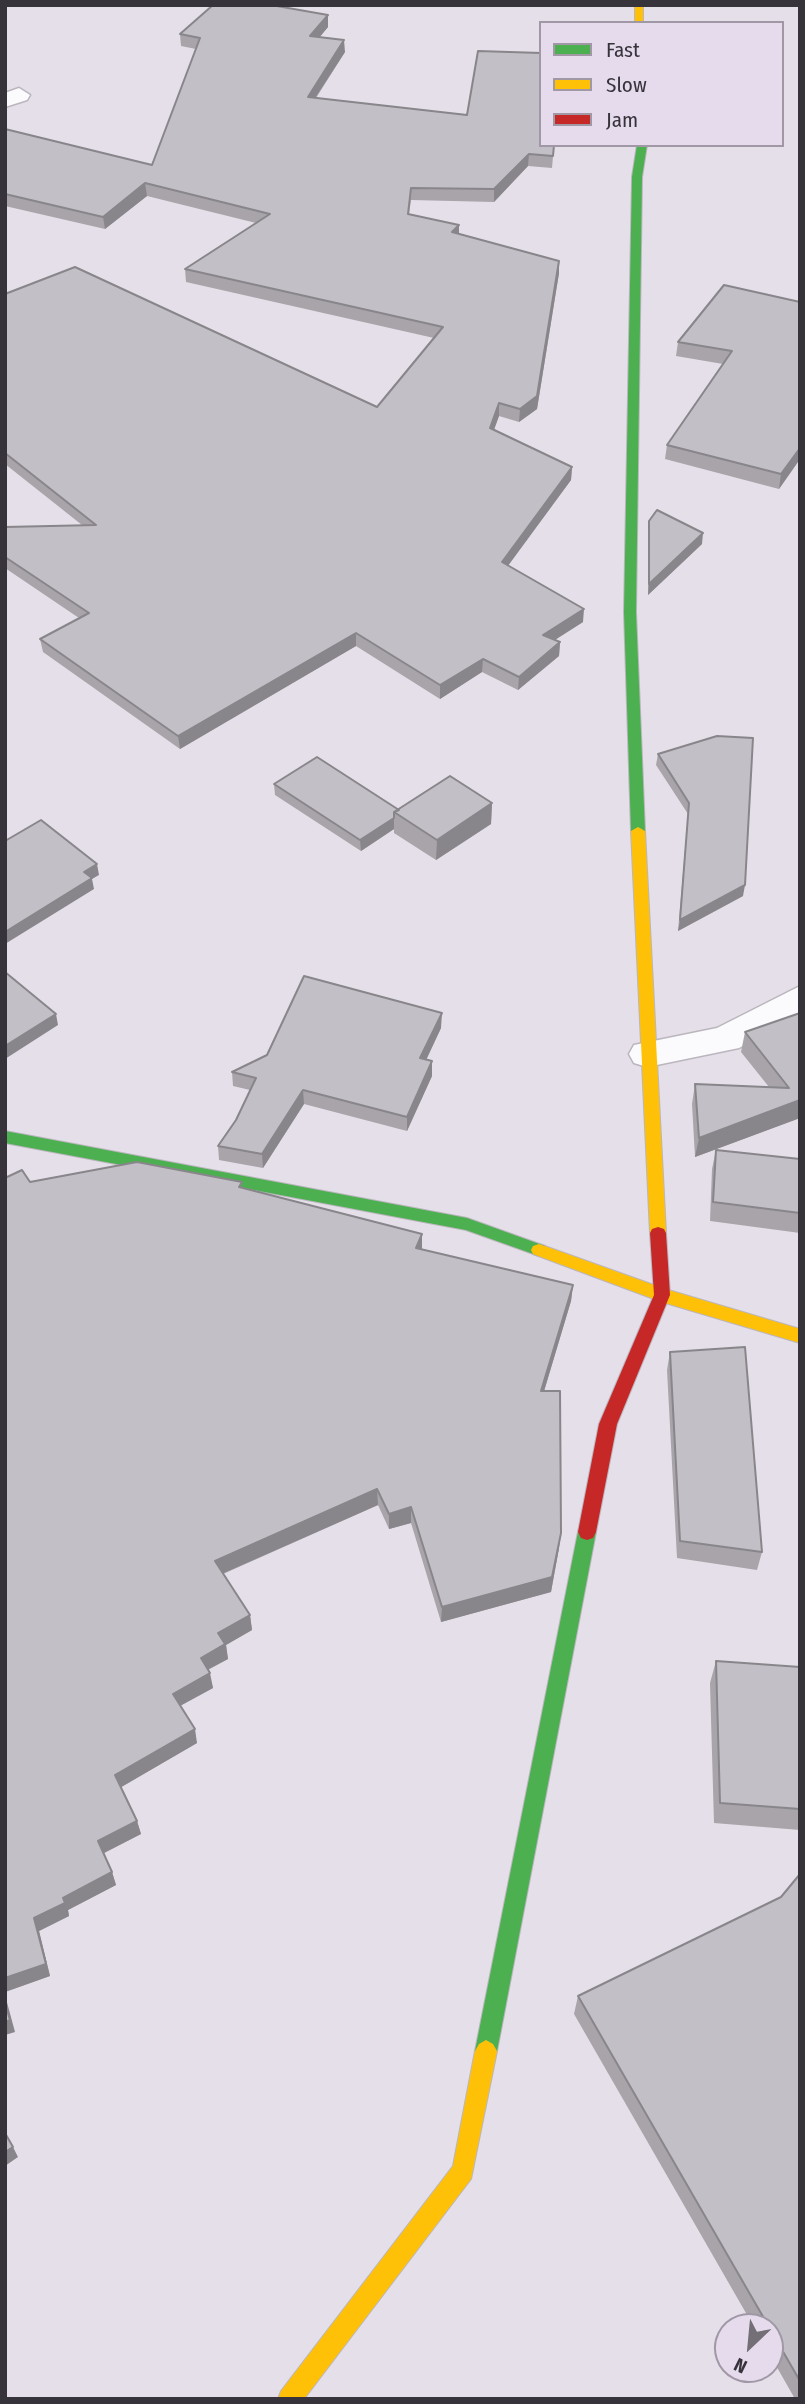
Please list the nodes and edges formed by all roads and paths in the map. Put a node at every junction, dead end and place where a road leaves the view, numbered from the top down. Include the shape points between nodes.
1 (642, 147) edge
2 (800, 999) edge
3 (647, 1054) junction
4 (5, 1137) edge
5 (662, 1295) junction
6 (800, 1336) edge
7 (289, 2399) edge

1 - 3 street via 637,191 630,612
2 - 3 street via 726,1039
3 - 5 street
4 - 5 street via 467,1224
5 - 6 street
5 - 7 street via 608,1424 463,2171

